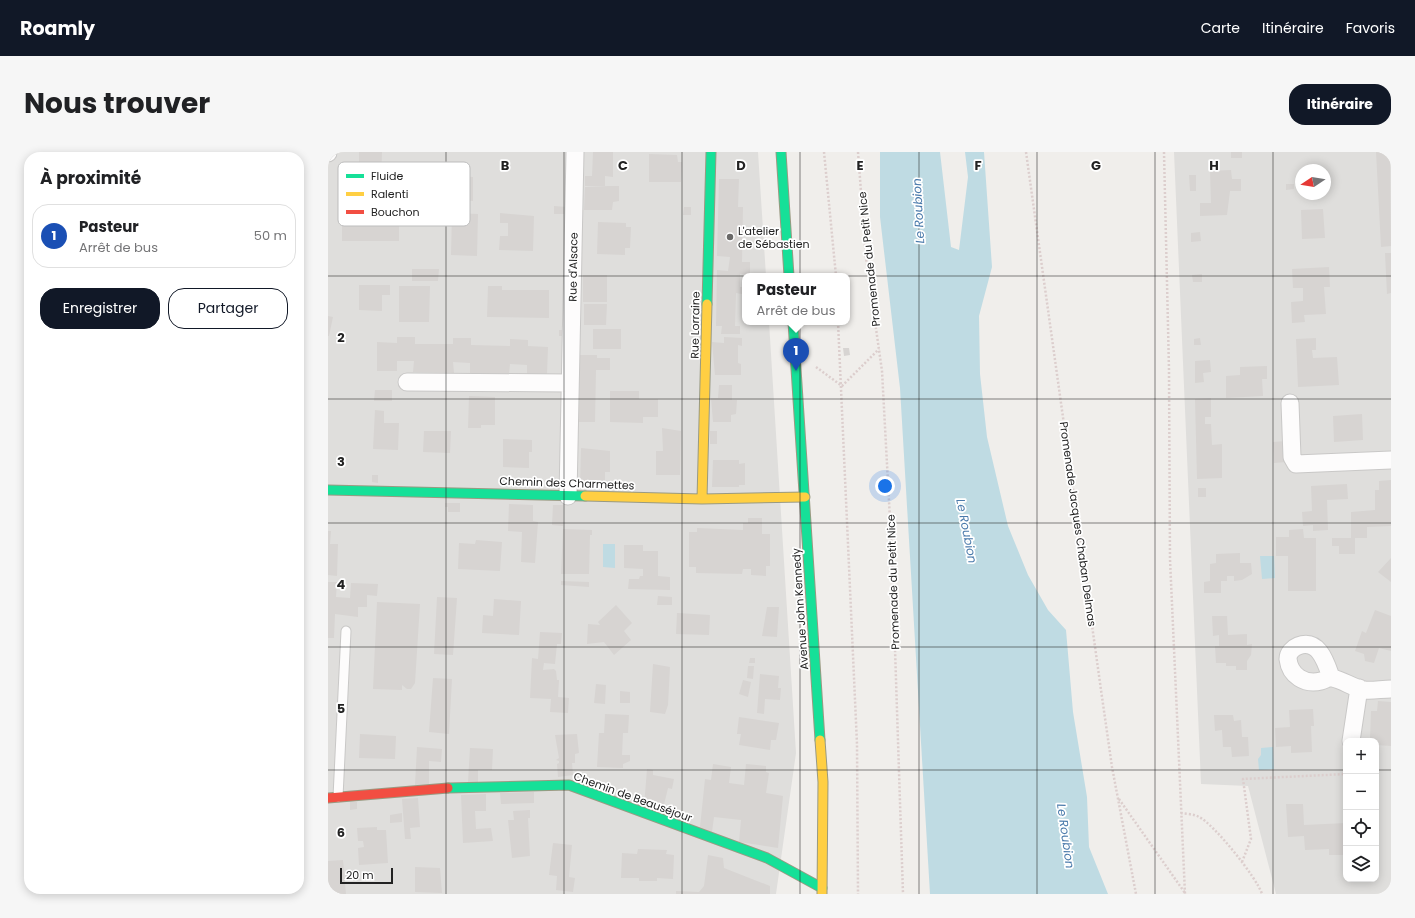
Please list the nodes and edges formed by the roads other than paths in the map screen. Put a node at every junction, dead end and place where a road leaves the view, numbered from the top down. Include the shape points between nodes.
1 (575, 152) edge
2 (711, 152) edge
3 (781, 152) edge
4 (789, 273) edge
5 (793, 325) edge
6 (407, 382) dead end
7 (570, 383) junction
8 (1290, 403) dead end
9 (1391, 460) edge
10 (328, 490) edge
11 (568, 496) junction
12 (805, 497) junction
13 (702, 499) junction
14 (346, 631) dead end
15 (1331, 677) dead end
16 (1359, 688) junction
17 (1391, 689) edge
18 (1351, 738) edge
19 (338, 797) junction
20 (328, 798) edge
21 (822, 891) edge

1 - 7 street, Rue d'Alsace
2 - 13 street, Rue Lorraine
3 - 4 street
5 - 12 street, Avenue John Kennedy
6 - 7 street
7 - 11 street, Rue d'Alsace
8 - 9 street via 1292,457 1296,464
10 - 11 street, Chemin des Charmettes
11 - 13 street, Chemin des Charmettes
12 - 13 street, Chemin des Charmettes
12 - 21 street, Avenue John Kennedy via 823,782
14 - 19 lane
15 - 16 street
16 - 17 street
16 - 18 street
19 - 20 street, Chemin de Beauséjour
19 - 21 street, Chemin de Beauséjour via 460,787 569,785 767,858

